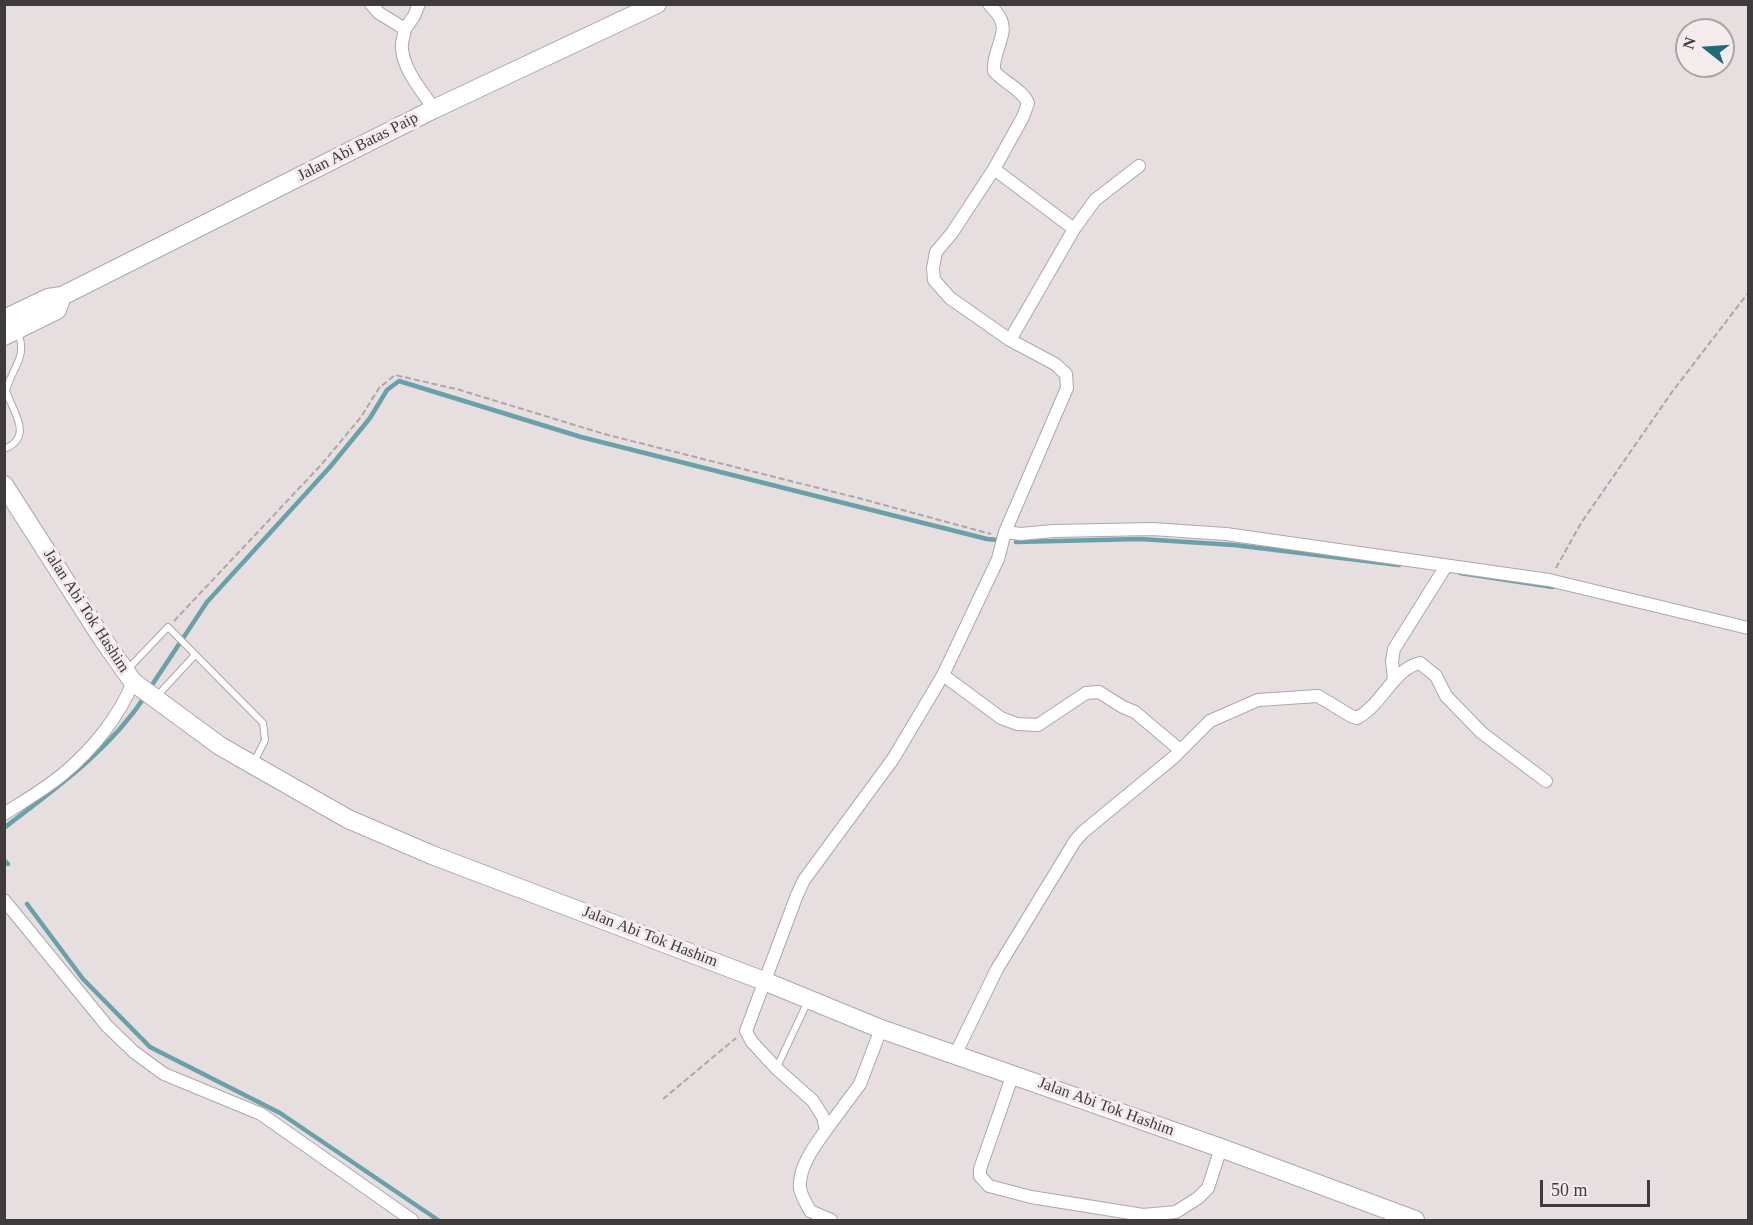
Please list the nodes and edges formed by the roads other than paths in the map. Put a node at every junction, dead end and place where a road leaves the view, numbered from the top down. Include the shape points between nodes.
1 (371, 4) edge
2 (419, 4) edge
3 (657, 4) edge
4 (989, 4) edge
5 (405, 30) junction
6 (434, 109) junction
7 (1139, 166) dead end
8 (994, 169) junction
9 (1074, 229) junction
10 (9, 328) edge
11 (1010, 340) junction
12 (5, 391) edge
13 (4, 449) edge
14 (4, 485) edge
15 (1005, 532) junction
16 (1446, 566) junction
17 (1749, 628) edge
18 (195, 655) junction
19 (943, 675) junction
20 (129, 677) junction
21 (1394, 680) junction
22 (154, 698) junction
23 (1180, 750) junction
24 (252, 765) junction
25 (1546, 781) dead end
26 (4, 814) edge
27 (4, 900) edge
28 (765, 981) junction
29 (809, 1000) junction
30 (880, 1029) junction
31 (955, 1056) junction
32 (776, 1068) junction
33 (1013, 1074) junction
34 (826, 1130) junction
35 (1221, 1148) junction
36 (412, 1221) edge
37 (831, 1221) edge
38 (1415, 1221) edge

1 - 5 street
2 - 5 street
3 - 6 main road, Jalan Abi Batas Paip
4 - 8 street via 1003,28 994,71 1024,95 1028,103
5 - 6 street via 402,49 406,62
6 - 10 main road, Jalan Abi Batas Paip via 62,296 48,298
7 - 9 street via 1095,200
8 - 9 street
8 - 11 street via 936,252 934,280 950,298
9 - 11 street
10 - 12 lane via 23,343
11 - 15 street via 1055,364 1066,374 1067,388
12 - 13 lane via 19,418 20,429 17,439
14 - 20 main road, Jalan Abi Tok Hashim
15 - 16 street via 1152,529 1226,534
15 - 19 street via 998,559
16 - 17 street via 1549,579
16 - 21 street via 1394,649
18 - 20 lane via 168,627
18 - 22 lane
18 - 24 lane via 263,723 265,740
19 - 23 street via 1001,718 1017,724 1038,725 1086,693 1099,692 1135,712
19 - 28 street via 893,759 804,880
20 - 22 main road, Jalan Abi Tok Hashim
20 - 26 street via 128,694 96,740 63,774
21 - 23 street via 1369,712 1357,718 1318,696 1257,700 1210,721
21 - 25 street via 1412,665 1426,666 1446,696 1482,733
22 - 24 main road, Jalan Abi Tok Hashim
23 - 31 street via 1075,841 997,969
24 - 28 main road, Jalan Abi Tok Hashim via 348,819 432,855
27 - 36 street via 107,1026 134,1052 164,1074 261,1114
28 - 29 main road, Jalan Abi Tok Hashim
28 - 32 street via 746,1031
29 - 30 main road, Jalan Abi Tok Hashim
29 - 32 lane
30 - 31 main road, Jalan Abi Tok Hashim
30 - 34 street via 860,1084
31 - 33 main road, Jalan Abi Tok Hashim
32 - 34 street via 813,1101 824,1117
33 - 35 main road, Jalan Abi Tok Hashim
33 - 35 street via 980,1169 980,1176 989,1186 1031,1197 1143,1215 1176,1212 1208,1188
34 - 37 street via 813,1148 800,1188 810,1211
35 - 38 main road, Jalan Abi Tok Hashim

